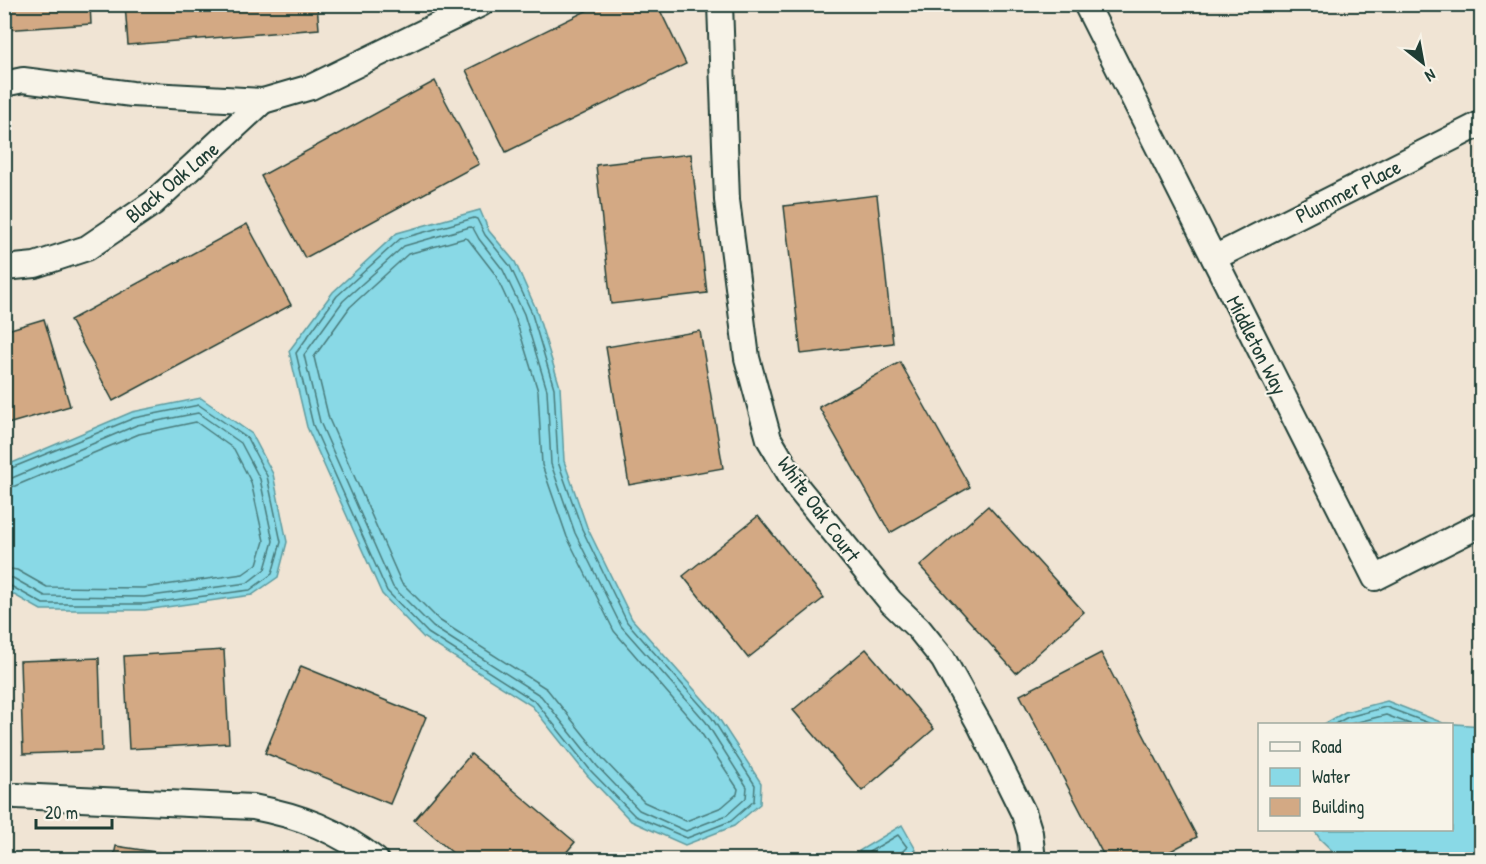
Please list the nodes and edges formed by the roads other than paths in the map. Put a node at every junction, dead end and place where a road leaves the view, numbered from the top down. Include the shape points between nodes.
1 (481, 4) edge
2 (720, 4) edge
3 (1086, 4) edge
4 (4, 84) edge
5 (263, 101) junction
6 (1482, 123) edge
7 (1214, 258) junction
8 (4, 268) edge
9 (1482, 524) edge
10 (16, 796) dead end
11 (376, 860) edge
12 (1033, 860) edge

1 - 5 street, Black Oak Lane via 311,87
2 - 12 street, White Oak Court via 727,200 747,358 769,438 798,488 943,659 1024,814
3 - 7 street, Middleton Way
4 - 5 street, Black Oak Lane via 23,80 132,94
5 - 8 street, Black Oak Lane via 153,203 87,248 35,265
6 - 7 street, Plummer Place
7 - 9 street, Middleton Way via 1375,578
10 - 11 street via 253,807 290,814 326,829

